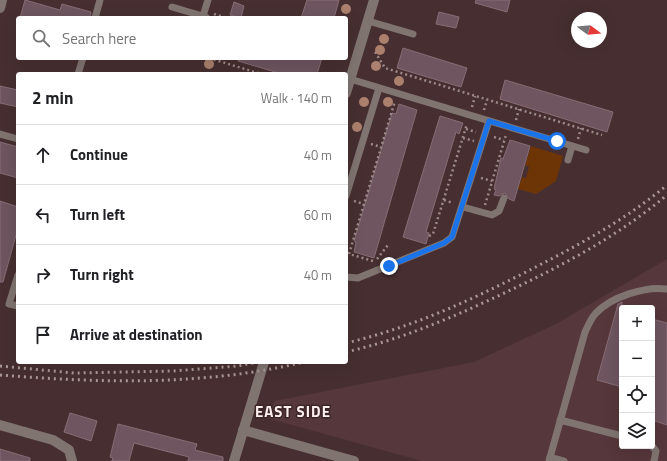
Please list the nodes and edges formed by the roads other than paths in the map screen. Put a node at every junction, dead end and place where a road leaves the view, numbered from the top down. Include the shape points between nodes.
1 (2, 0) edge
2 (100, 0) edge
3 (208, 0) edge
4 (374, 0) edge
5 (172, 7) dead end
6 (0, 8) edge
7 (96, 16) edge
8 (201, 16) edge
9 (204, 16) edge
10 (368, 21) junction
11 (413, 34) dead end
12 (82, 60) edge
13 (79, 72) edge
14 (350, 79) junction
15 (348, 86) edge
16 (379, 88) junction
17 (489, 121) junction
18 (0, 134) edge
19 (16, 138) edge
20 (575, 143) junction
21 (586, 150) dead end
22 (568, 160) dead end
23 (349, 198) edge
24 (504, 198) dead end
25 (459, 205) junction
26 (348, 277) edge
27 (16, 284) edge
28 (667, 289) edge
29 (16, 306) edge
30 (263, 364) edge
31 (560, 420) junction
32 (0, 424) edge
33 (243, 430) junction
34 (619, 435) edge
35 (654, 449) edge
36 (550, 459) edge
37 (72, 461) edge
38 (234, 461) edge
39 (354, 461) edge
40 (564, 461) edge
41 (654, 461) edge

1 - 6 street
2 - 7 lane
3 - 9 lane
4 - 10 street
5 - 8 lane
10 - 11 lane
10 - 14 street
12 - 13 lane
14 - 15 street
14 - 16 lane
16 - 17 lane
16 - 23 lane
17 - 20 lane
17 - 25 lane
18 - 19 lane
20 - 21 lane
20 - 22 lane
24 - 25 lane via 499,211 492,214
25 - 26 lane via 452,237 444,243 358,278
27 - 29 lane via 9,304
28 - 31 lane via 659,288 618,296 595,313 586,332
30 - 33 street
31 - 34 lane
31 - 36 lane
32 - 37 street via 52,440 69,450
33 - 38 street
33 - 39 street
35 - 41 lane
36 - 40 lane

